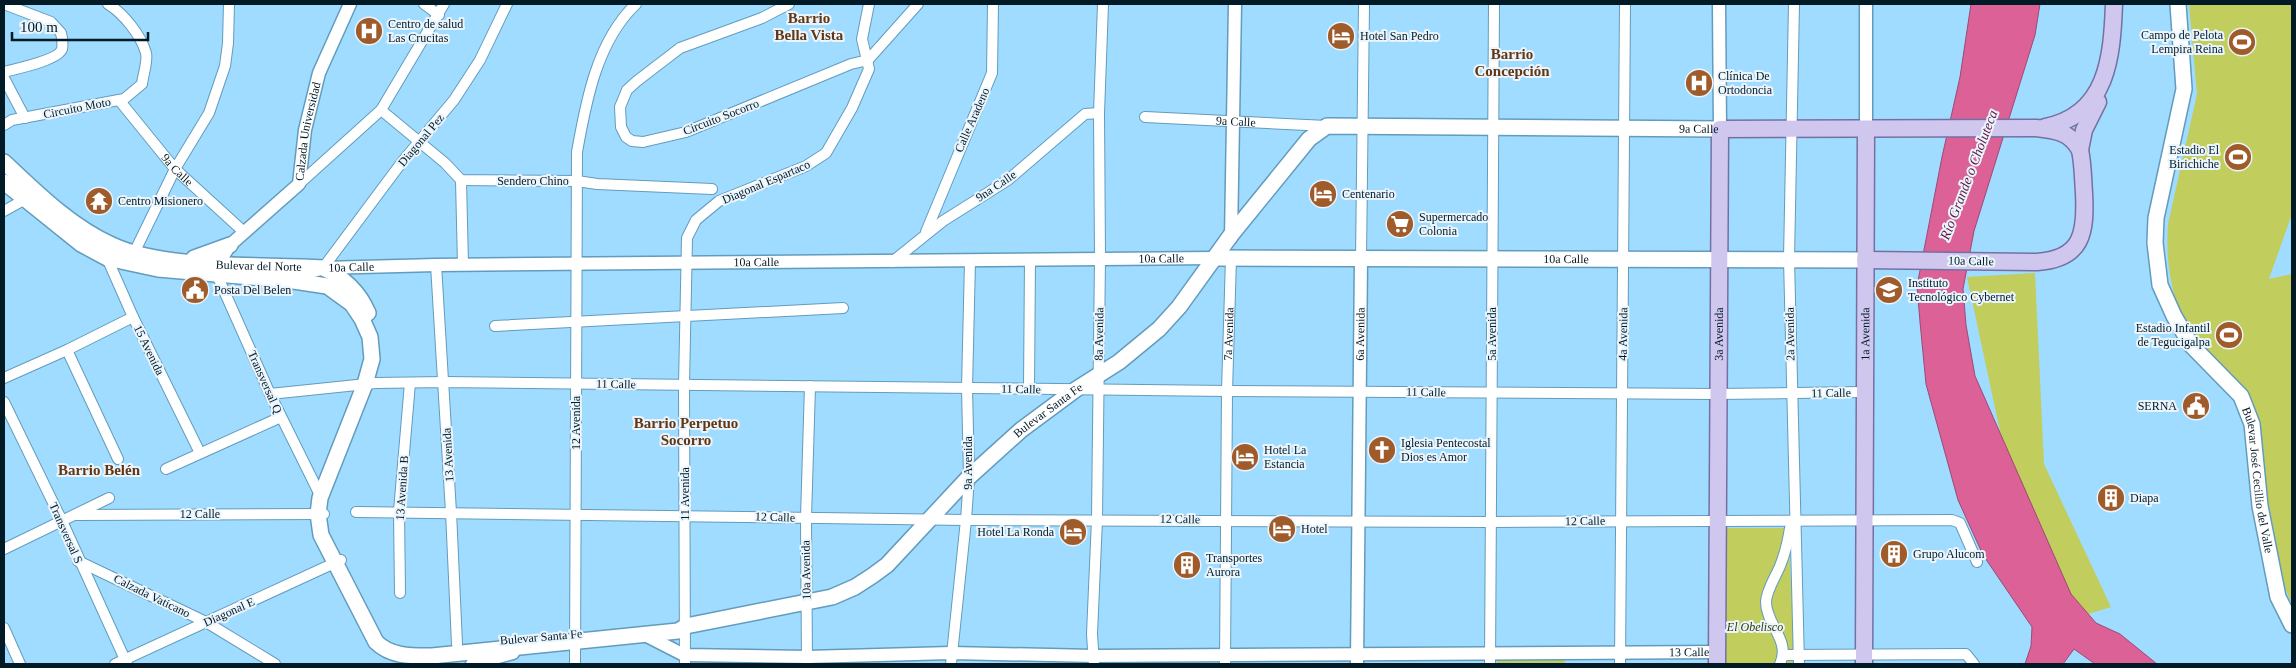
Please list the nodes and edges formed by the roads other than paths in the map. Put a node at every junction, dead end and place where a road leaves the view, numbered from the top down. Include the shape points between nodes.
1 (4, 4) edge
2 (108, 4) edge
3 (229, 4) edge
4 (350, 4) edge
5 (424, 4) edge
6 (444, 4) edge
7 (507, 4) edge
8 (636, 4) edge
9 (789, 4) edge
10 (869, 4) edge
11 (918, 4) edge
12 (993, 4) edge
13 (1103, 4) edge
14 (1235, 4) edge
15 (1364, 4) edge
16 (1494, 4) edge
17 (1625, 4) edge
18 (1720, 4) edge
19 (1794, 4) edge
20 (1866, 4) edge
21 (2114, 4) edge
22 (2120, 4) edge
23 (2178, 4) edge
24 (439, 15) junction
25 (868, 60) junction
26 (4, 72) edge
27 (4, 78) edge
28 (119, 100) junction
29 (381, 110) junction
30 (1099, 113) junction
31 (1145, 117) dead end
32 (24, 118) junction
33 (1232, 121) junction
34 (4, 125) edge
35 (1361, 125) junction
36 (1327, 126) junction
37 (1493, 126) junction
38 (1624, 128) junction
39 (2031, 128) junction
40 (1720, 129) junction
41 (1792, 130) junction
42 (1866, 130) junction
43 (420, 141) junction
44 (2080, 150) junction
45 (4, 162) edge
46 (175, 169) junction
47 (461, 180) junction
48 (577, 181) junction
49 (4, 182) edge
50 (299, 184) junction
51 (712, 189) dead end
52 (30, 196) junction
53 (4, 211) edge
54 (244, 232) junction
55 (926, 232) junction
56 (1231, 235) junction
57 (230, 245) junction
58 (108, 251) junction
59 (1100, 258) junction
60 (1214, 258) junction
61 (1230, 258) junction
62 (134, 259) junction
63 (1030, 259) junction
64 (1361, 259) junction
65 (1492, 259) junction
66 (1789, 259) junction
67 (1623, 260) junction
68 (1720, 260) junction
69 (1865, 260) junction
70 (182, 261) junction
71 (970, 261) junction
72 (892, 262) junction
73 (686, 263) junction
74 (577, 264) junction
75 (436, 265) junction
76 (463, 265) junction
77 (323, 268) junction
78 (218, 269) junction
79 (288, 280) junction
80 (842, 308) dead end
81 (685, 316) junction
82 (133, 317) junction
83 (577, 321) junction
84 (495, 326) dead end
85 (68, 350) junction
86 (4, 378) edge
87 (444, 382) junction
88 (1098, 382) junction
89 (370, 383) junction
90 (410, 383) junction
91 (577, 384) junction
92 (684, 385) junction
93 (810, 386) junction
94 (967, 388) junction
95 (1029, 389) junction
96 (1075, 390) junction
97 (1227, 391) junction
98 (1360, 391) junction
99 (1864, 392) junction
100 (1491, 393) junction
101 (270, 394) junction
102 (1622, 394) junction
103 (1718, 394) junction
104 (1791, 394) junction
105 (4, 402) edge
106 (280, 417) junction
107 (200, 453) junction
108 (118, 459) dead end
109 (166, 469) dead end
110 (968, 477) junction
111 (109, 498) dead end
112 (322, 507) junction
113 (399, 511) junction
114 (356, 512) dead end
115 (451, 512) junction
116 (576, 514) junction
117 (685, 514) junction
118 (75, 515) junction
119 (806, 518) junction
120 (931, 519) junction
121 (1097, 519) junction
122 (966, 520) junction
123 (1226, 520) junction
124 (1718, 520) junction
125 (62, 521) junction
126 (1359, 521) junction
127 (1621, 521) junction
128 (1792, 521) junction
129 (1864, 521) junction
130 (1491, 522) junction
131 (4, 549) edge
132 (78, 561) junction
133 (339, 562) junction
134 (1977, 562) dead end
135 (400, 593) dead end
136 (807, 604) junction
137 (206, 622) junction
138 (686, 626) junction
139 (2292, 626) edge
140 (4, 628) edge
141 (645, 635) junction
142 (576, 638) junction
143 (526, 639) junction
144 (456, 644) junction
145 (547, 644) junction
146 (510, 648) junction
147 (397, 649) junction
148 (1717, 658) edge
149 (684, 659) edge
150 (951, 659) edge
151 (1005, 659) edge
152 (1358, 659) edge
153 (1490, 659) edge
154 (1620, 659) edge
155 (1781, 659) edge
156 (1798, 659) edge
157 (1864, 659) edge
158 (807, 660) edge
159 (1094, 660) edge
160 (1225, 660) edge
161 (126, 662) edge
162 (20, 664) edge
163 (115, 664) edge
164 (275, 664) edge
165 (473, 664) edge
166 (575, 664) edge
167 (1974, 664) edge

1 - 26 street via 52,22 62,32 59,53 35,64
2 - 28 street, Circuito Moto via 134,31 146,54 142,84
3 - 46 street via 225,66 210,113
4 - 50 street, Calzada Universidad via 319,73 305,130
5 - 24 street
6 - 24 street
7 - 43 street, Diagonal Pez via 480,60 454,100
8 - 48 street, 12 Avenida via 624,15 606,43 582,121
9 - 25 street, Circuito Socorro via 762,18 680,48 627,90 620,107 621,127 626,137 643,142 686,132 851,64
10 - 25 street via 862,39
11 - 25 street, Diagonal Espartaco
12 - 55 street, Calle Aradeno via 992,73
13 - 30 street, 8a Avenida
14 - 33 street, 7a Avenida
15 - 35 street, 6a Avenida
16 - 37 street, 5a Avenida
17 - 38 street, 4a Avenida
18 - 40 street, 3a Avenida
19 - 41 street, 2a Avenida
20 - 42 street, 1a Avenida
21 - 39 main road via 2111,55 2094,97 2071,118 2056,125
22 - 44 main road, 10a Calle via 2112,74 2089,115
23 - 139 main road, Bulevar José Cecillio del Valle via 2184,89 2156,218 2160,285 2191,345 2240,396 2252,424 2260,506 2278,597
24 - 29 street
25 - 73 street, Diagonal Espartaco via 866,78 826,153 806,166 719,201 690,230
27 - 32 street
28 - 32 street, Circuito Moto
28 - 46 street, 9a Calle
29 - 43 street
29 - 50 street
30 - 55 street, 9na Calle via 1085,114 1008,180
30 - 59 street, 8a Avenida
31 - 33 street, 9a Calle
32 - 34 street, Circuito Moto
33 - 36 street, 9a Calle
33 - 56 street, 7a Avenida
35 - 36 main road
35 - 37 main road, 9a Calle
35 - 64 street, 6a Avenida
36 - 56 main road, Bulevar Santa Fe via 1309,139
37 - 38 main road, 9a Calle
37 - 65 street, 5a Avenida
38 - 40 main road, 9a Calle
38 - 67 street, 4a Avenida
39 - 42 main road, 9a Calle
39 - 44 main road via 2059,130 2075,141
40 - 41 main road, 9a Calle
40 - 68 main road, 3a Avenida
41 - 42 main road, 9a Calle
41 - 66 street, 2a Avenida
42 - 69 main road, 1a Avenida
43 - 47 street
43 - 77 street, Diagonal Pez
44 - 69 main road, 10a Calle via 2086,222 2080,240 2062,257 2037,262
45 - 52 main road, Bulevar del Norte
46 - 54 street, 9a Calle
46 - 62 street
47 - 48 street, Sendero Chino
47 - 76 street
48 - 51 street, Sendero Chino
48 - 74 street, 12 Avenida
49 - 52 main road, Bulevar del Norte
50 - 54 street, Calzada Universidad
52 - 53 street
52 - 58 main road, Bulevar del Norte via 81,244
54 - 57 street, Calzada Universidad
55 - 72 street, 9na Calle
56 - 60 main road, Bulevar Santa Fe
56 - 61 street, 7a Avenida
57 - 70 main road
57 - 78 street, Calzada Universidad
58 - 62 main road, Bulevar del Norte
58 - 82 street, 15 Avenida
59 - 60 street, 10a Calle
59 - 63 street, 10a Calle
59 - 88 street, 8a Avenida
60 - 61 main road, 10a Calle
60 - 88 main road, Bulevar Santa Fe via 1180,306 1159,329
61 - 64 main road, 10a Calle
61 - 97 street, 7a Avenida
62 - 70 main road, Bulevar del Norte
62 - 78 main road, Bulevar del Norte
63 - 71 street, 10a Calle
63 - 95 street
64 - 65 main road, 10a Calle
64 - 98 street, 6a Avenida
65 - 67 main road, 10a Calle
65 - 100 street, 5a Avenida
66 - 68 main road, 10a Calle
66 - 69 main road, 10a Calle
66 - 104 street, 2a Avenida
67 - 68 main road, 10a Calle
67 - 102 street, 4a Avenida
68 - 103 main road, 3a Avenida
69 - 99 main road, 1a Avenida
70 - 78 main road, Bulevar del Norte
71 - 72 street, 10a Calle
71 - 94 street, 9a Avenida
72 - 73 street, 10a Calle
73 - 74 street, 10a Calle
73 - 81 street, 11 Avenida
74 - 76 street, 10a Calle
74 - 83 street, 12 Avenida
75 - 76 street, 10a Calle
75 - 77 street, 10a Calle
75 - 87 street, 13 Avenida
77 - 78 main road, Bulevar del Norte
77 - 79 street, 10a Calle
77 - 89 main road, Bulevar del Norte via 346,282 365,306 377,339 379,359
78 - 79 main road, Bulevar del Norte
78 - 101 street, Transversal Q
79 - 89 main road, Bulevar del Norte via 328,286 352,304 370,337
80 - 81 street
81 - 83 street
81 - 92 street, 11 Avenida
82 - 85 street
82 - 107 street, 15 Avenida
83 - 84 street
83 - 91 street, 12 Avenida
85 - 86 street
85 - 108 street
87 - 90 street, 11 Calle
87 - 91 street, 11 Calle
87 - 115 street, 13 Avenida
88 - 96 main road, Bulevar Santa Fe
88 - 97 street, 11 Calle
88 - 121 street, 8a Avenida
89 - 90 street, 11 Calle
89 - 101 street, 11 Calle
89 - 112 main road, Bulevar del Norte
90 - 113 street, 13 Avenida B
91 - 92 street, 11 Calle
91 - 116 street, 12 Avenida
92 - 93 street, 11 Calle
92 - 117 street, 11 Avenida
93 - 94 street, 11 Calle
93 - 119 street, 10a Avenida
94 - 95 street, 11 Calle
94 - 110 street, 9a Avenida
95 - 96 street, 11 Calle
96 - 110 main road, Bulevar Santa Fe via 1021,430
97 - 98 street, 11 Calle
97 - 123 street, 7a Avenida
98 - 100 street, 11 Calle
98 - 126 street, 6a Avenida
99 - 104 street, 11 Calle
99 - 129 main road, 1a Avenida
100 - 102 street, 11 Calle
100 - 130 street, 5a Avenida
101 - 106 street, Transversal Q
102 - 103 street, 11 Calle
102 - 127 street, 4a Avenida
103 - 104 street, 11 Calle
103 - 124 main road, 3a Avenida
104 - 128 street, 2a Avenida
105 - 125 street, Transversal S
106 - 107 street
106 - 112 street, Transversal Q
107 - 109 street
110 - 120 main road, Bulevar Santa Fe
110 - 122 street, 9a Avenida
111 - 118 street
112 - 118 street, 12 Calle
112 - 133 main road via 321,535
113 - 114 street, 12 Calle
113 - 115 street, 12 Calle
113 - 135 street, 13 Avenida B
115 - 116 street, 12 Calle
115 - 144 street, 13 Avenida
116 - 117 street, 12 Calle
116 - 142 street, 12 Avenida
117 - 119 street, 12 Calle
117 - 138 street, 11 Avenida
118 - 125 street
119 - 120 street, 12 Calle
119 - 136 street, 10a Avenida
120 - 122 street, 12 Calle
120 - 136 main road, Bulevar Santa Fe via 872,576 832,597
121 - 122 street, 12 Calle
121 - 123 street, 12 Calle
121 - 159 street, 8a Avenida via 1092,634
122 - 150 street, 9a Avenida
123 - 126 street, 12 Calle
123 - 160 street, 7a Avenida
124 - 127 street, 12 Calle
124 - 128 street, 12 Calle
124 - 148 main road, 3a Avenida
125 - 131 street
125 - 132 street, Transversal S
126 - 130 street, 12 Calle
126 - 152 street, 6a Avenida
127 - 130 street, 12 Calle
127 - 154 street, 4a Avenida
128 - 129 street, 12 Calle
128 - 155 street via 1781,564 1766,602 1770,619 1782,642
128 - 156 street, 2a Avenida
129 - 134 street, 12 Calle via 1952,520 1960,523
129 - 157 main road, 1a Avenida
130 - 153 street, 5a Avenida
132 - 137 street, Calzada Vaticano
132 - 161 street, Transversal S
133 - 137 street, Diagonal E
133 - 147 main road via 376,642 382,648
136 - 138 main road, Bulevar Santa Fe
136 - 158 street, 10a Avenida
137 - 161 street, Diagonal E
137 - 164 street, Calzada Vaticano
138 - 141 main road, Bulevar Santa Fe
138 - 142 main road, Bulevar Santa Fe via 677,624
138 - 149 street, 11 Avenida
140 - 162 street
141 - 142 main road, Bulevar Santa Fe
141 - 149 street, 13 Calle
142 - 143 main road, Bulevar Santa Fe
142 - 145 main road, Bulevar Santa Fe
142 - 166 street, 12 Avenida
143 - 144 main road, Bulevar Santa Fe
143 - 146 street
144 - 147 main road, Bulevar Santa Fe
145 - 146 main road, Bulevar Santa Fe
145 - 165 street
146 - 147 main road, Bulevar Santa Fe via 432,656
146 - 165 street
148 - 154 street, 13 Calle
149 - 158 street, 13 Calle
150 - 151 street, 13 Calle
150 - 158 street, 13 Calle
151 - 159 street, 13 Calle
152 - 153 street, 13 Calle
152 - 160 street, 13 Calle
153 - 154 street, 13 Calle
155 - 156 street
156 - 157 street
157 - 167 street via 1966,654
159 - 160 street, 13 Calle
161 - 163 street, Diagonal E

